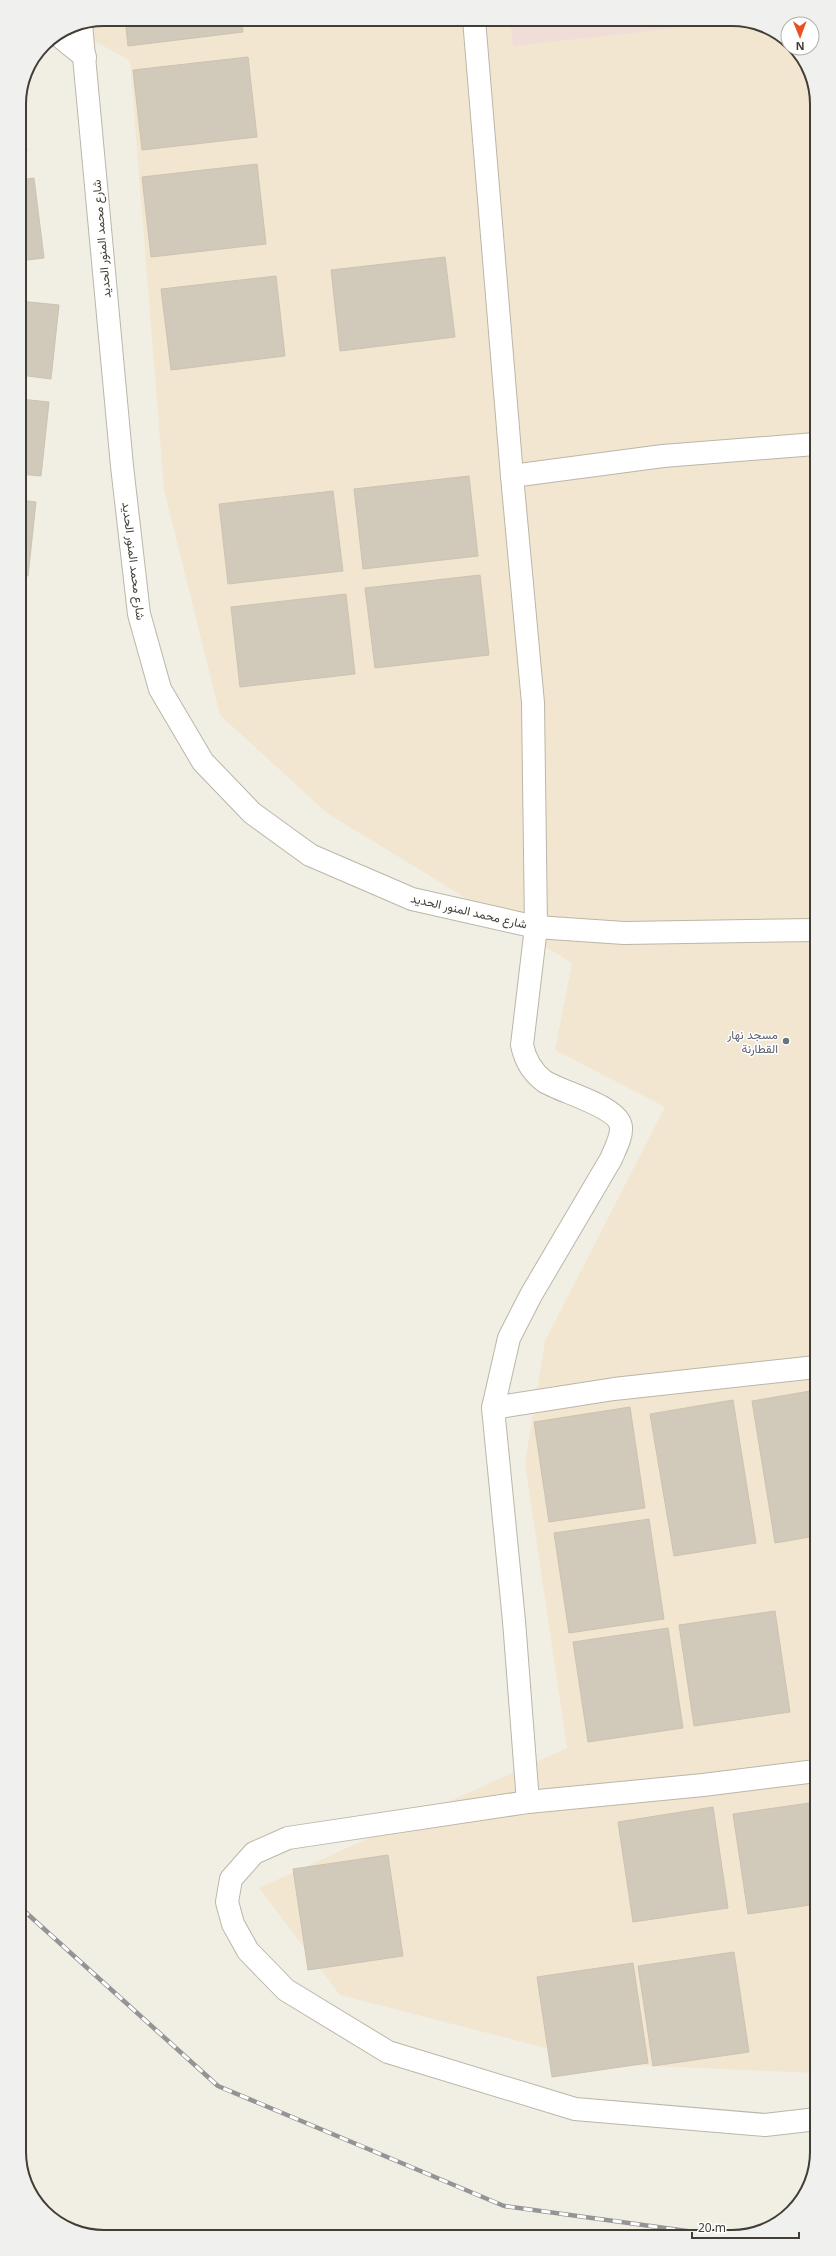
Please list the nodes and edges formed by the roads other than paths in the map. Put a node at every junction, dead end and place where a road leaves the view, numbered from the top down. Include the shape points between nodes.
1 (475, 26) edge
2 (82, 29) edge
3 (62, 39) edge
4 (84, 56) junction
5 (810, 444) edge
6 (512, 476) junction
7 (536, 927) junction
8 (810, 930) edge
9 (810, 1368) edge
10 (493, 1408) junction
11 (810, 1772) edge
12 (528, 1802) junction
13 (810, 2120) edge

1 - 6 street
2 - 4 street, شارع محمد المنور الحديد
3 - 4 street
4 - 7 street, شارع محمد المنور الحديد via 122,466 139,614 160,689 203,762 252,813 310,855 412,899
5 - 6 street via 663,456
6 - 7 street via 533,703
7 - 8 street, شارع محمد المنور الحديد via 624,932
7 - 10 street via 522,1045 524,1057 544,1081 614,1113 621,1125 611,1159 530,1295 510,1338
9 - 10 street via 614,1389
10 - 12 street via 514,1621
11 - 12 street
12 - 13 street via 288,1838 254,1853 231,1879 227,1902 233,1924 248,1951 286,1990 388,2052 575,2109 765,2125

